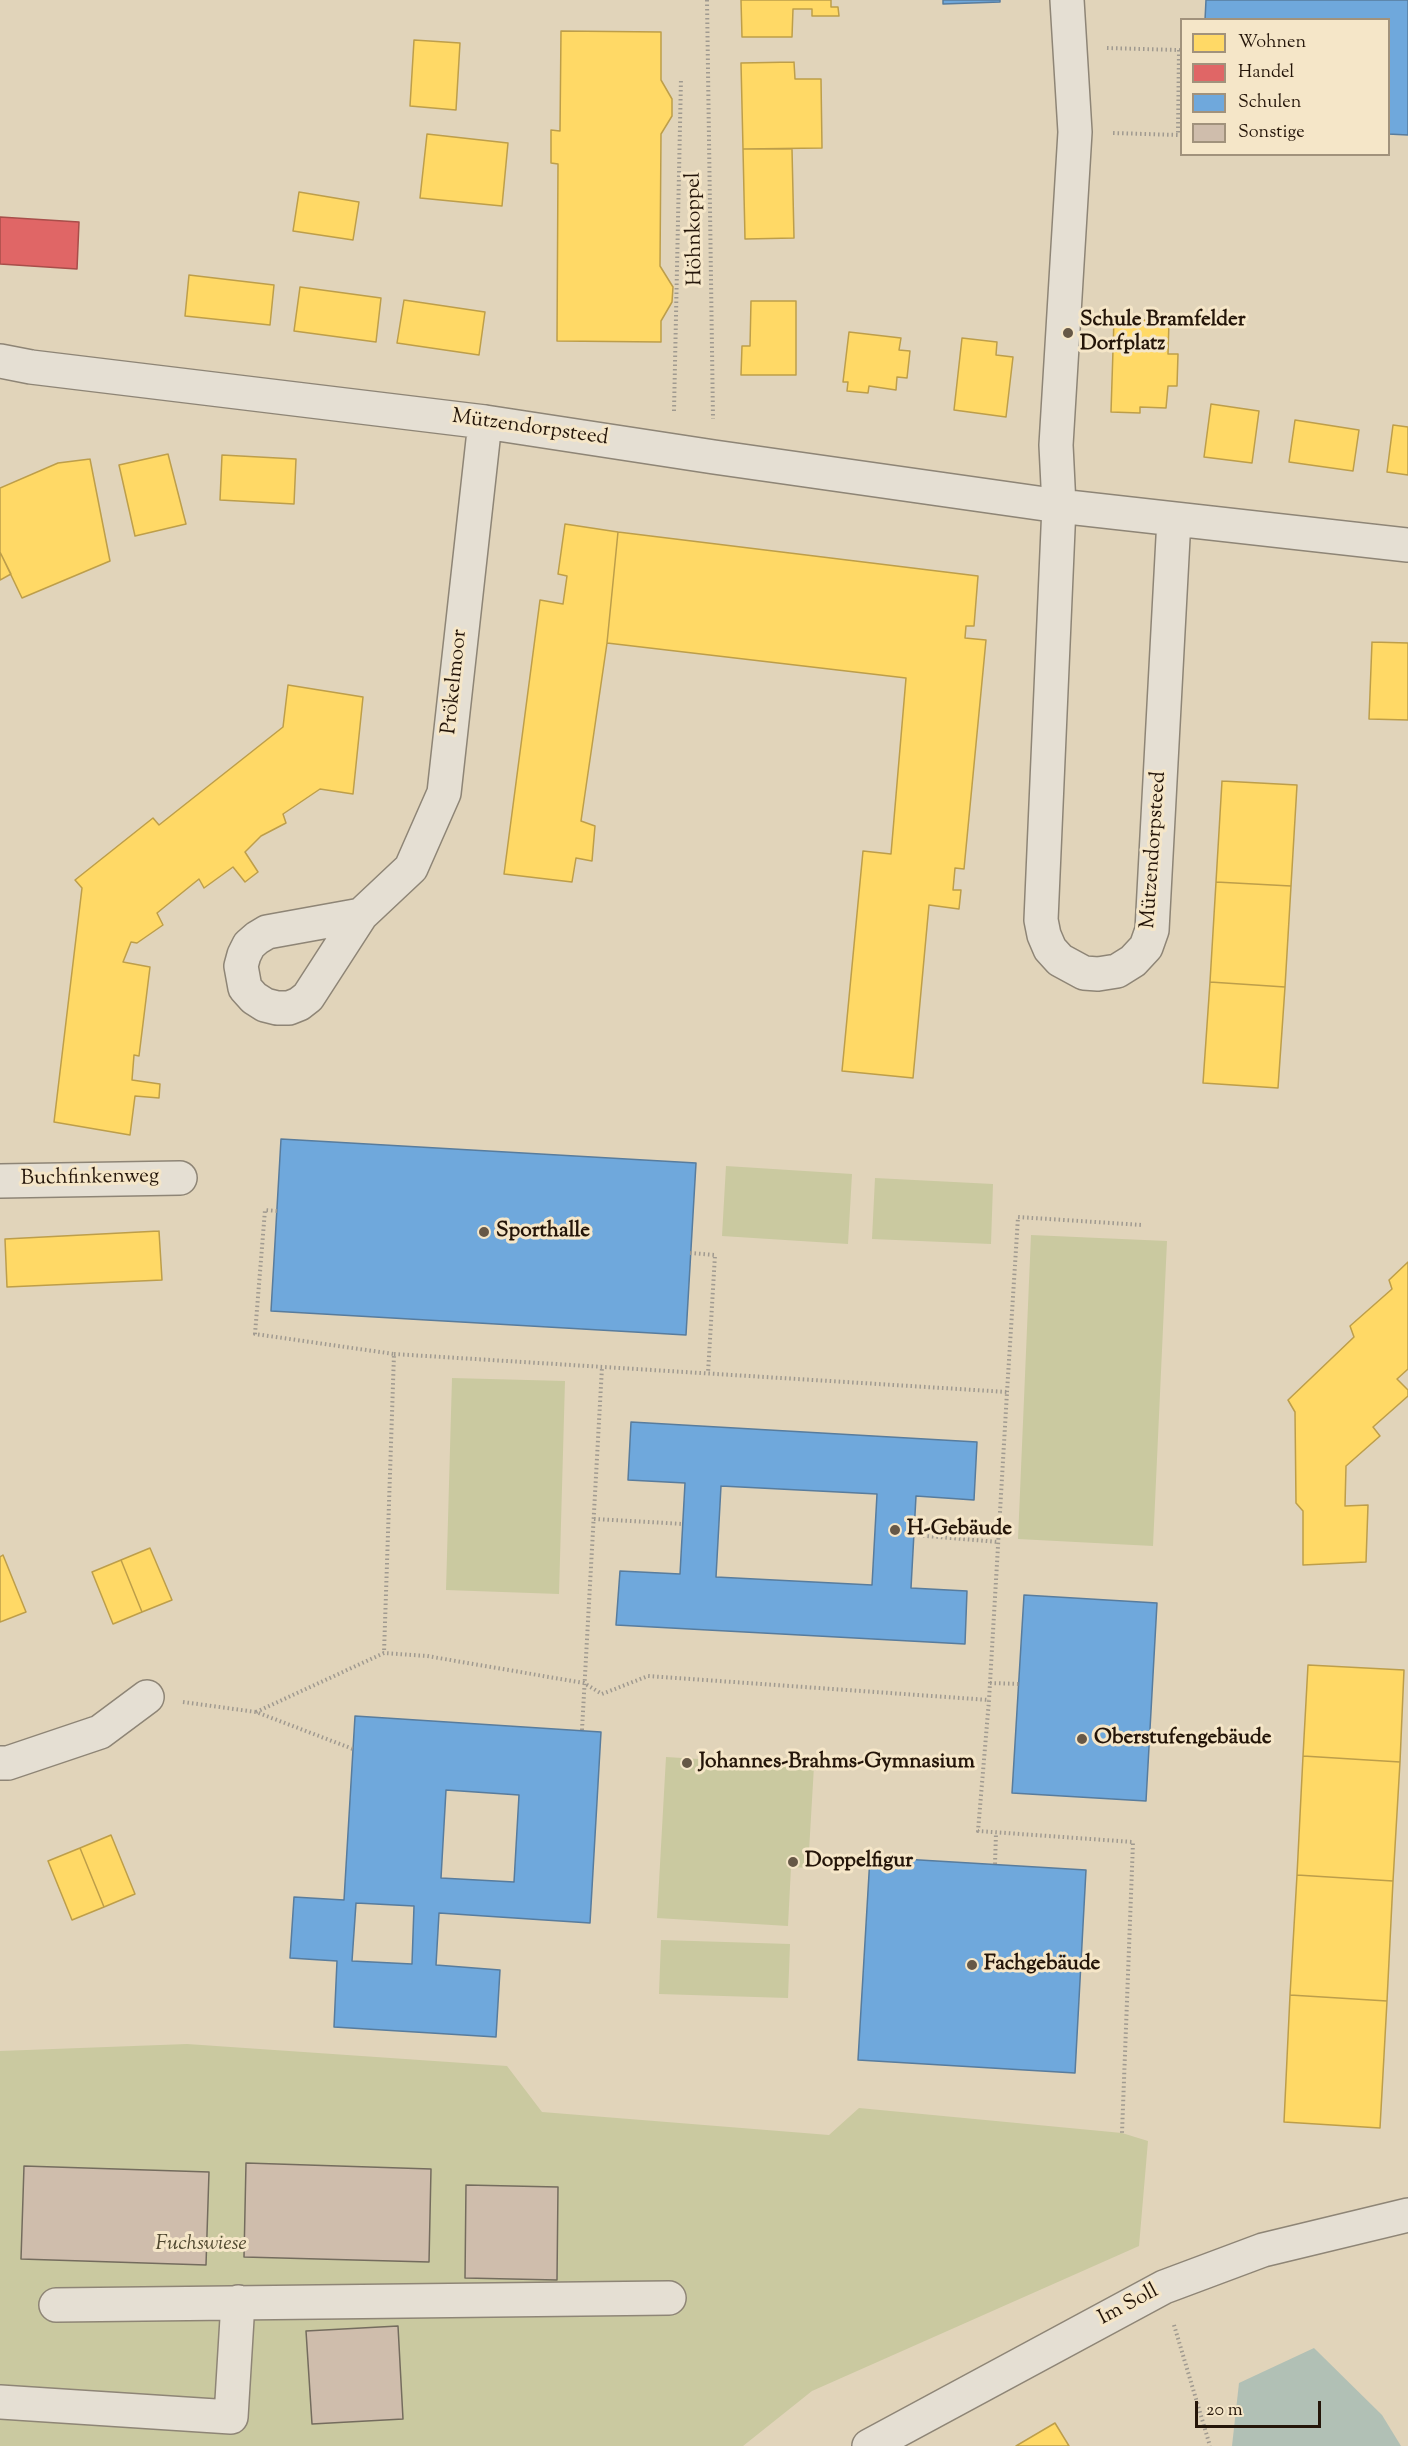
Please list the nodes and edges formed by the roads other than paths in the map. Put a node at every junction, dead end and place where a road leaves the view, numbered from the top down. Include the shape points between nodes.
1 (1067, 0) edge
2 (0, 361) edge
3 (485, 422) junction
4 (1059, 506) junction
5 (1174, 519) junction
6 (1408, 545) edge
7 (361, 915) dead end
8 (180, 1178) dead end
9 (0, 1181) edge
10 (147, 1697) road end
11 (0, 1763) edge
12 (1408, 2215) edge
13 (669, 2298) dead end
14 (238, 2302) junction
15 (56, 2305) dead end
16 (0, 2402) edge
17 (870, 2446) edge

1 - 4 street via 1075,132 1056,446
2 - 3 street, Mützendorpsteed
3 - 4 street, Mützendorpsteed
3 - 7 street, Prökelmoor via 444,793 411,868
4 - 5 street, Mützendorpsteed
4 - 5 street, Mützendorpsteed via 1041,920 1050,949 1060,960 1084,973 1117,971 1133,961 1146,947 1152,930
5 - 6 street, Mützendorpsteed
8 - 9 street, Buchfinkenweg
10 - 11 street via 100,1732
12 - 17 street, Im Soll via 1263,2250 1164,2287
13 - 14 street
14 - 15 street
14 - 16 street via 231,2417

